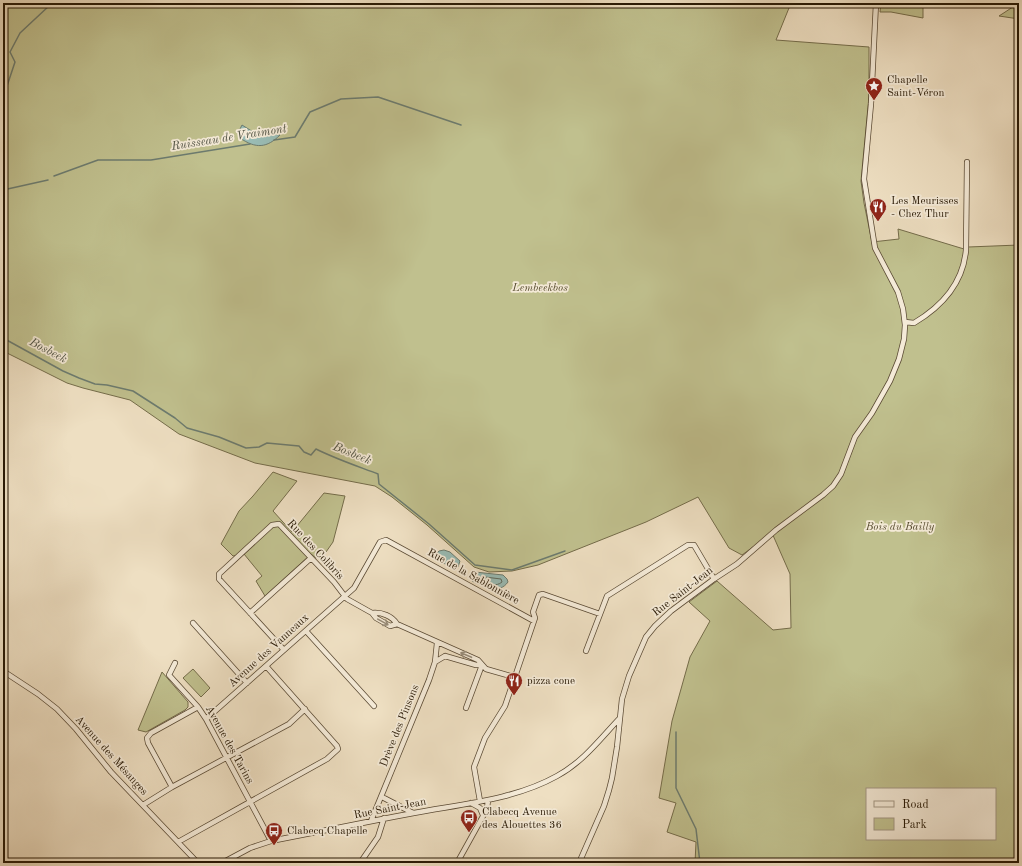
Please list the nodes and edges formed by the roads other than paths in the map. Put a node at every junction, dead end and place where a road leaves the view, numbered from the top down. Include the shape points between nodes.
1 (876, 3) edge
2 (967, 162) dead end
3 (905, 322) junction
4 (311, 558) junction
5 (714, 579) junction
6 (344, 596) junction
7 (250, 613) junction
8 (372, 613) junction
9 (600, 614) junction
10 (534, 621) junction
11 (193, 622) dead end
12 (397, 624) junction
13 (306, 631) junction
14 (437, 643) junction
15 (448, 647) junction
16 (284, 650) junction
17 (586, 651) dead end
18 (445, 656) junction
19 (434, 662) junction
20 (175, 663) dead end
21 (266, 666) junction
22 (482, 666) junction
23 (3, 671) edge
24 (514, 677) junction
25 (247, 683) junction
26 (374, 706) dead end
27 (198, 707) junction
28 (466, 708) dead end
29 (305, 710) junction
30 (206, 719) junction
31 (619, 719) junction
32 (226, 758) junction
33 (172, 787) junction
34 (382, 797) junction
35 (488, 800) junction
36 (250, 801) junction
37 (480, 801) junction
38 (471, 803) junction
39 (142, 805) junction
40 (413, 813) junction
41 (483, 815) junction
42 (384, 818) junction
43 (371, 821) junction
44 (271, 841) junction
45 (178, 842) junction
46 (198, 863) edge
47 (222, 863) edge
48 (360, 863) edge
49 (457, 863) edge
50 (579, 863) edge

1 - 3 street, Rue Saint-Jean via 864,179 877,254 898,292
2 - 3 street via 967,239 961,272 947,297 935,309 914,323
3 - 5 street, Rue Saint-Jean via 899,359 890,381 856,437 841,474 833,486 737,564
4 - 6 street, Rue des Colibris
4 - 7 street
4 - 7 street, Rue des Colibris via 280,524 272,525 219,574 219,579
5 - 9 street via 694,545 688,545 607,596
5 - 31 street, Rue Saint-Jean via 671,612 646,637 629,676
6 - 8 street
6 - 10 street, Rue de la Sablonnière via 356,585 380,542 386,540
6 - 13 street, Avenue des Vanneaux
7 - 16 street
8 - 12 street via 380,612 394,619
8 -> 12 street via 390,626
9 - 10 street, Rue de la Sablonnière via 542,594 533,612
9 - 17 street
10 - 24 street
11 - 25 street
12 - 14 street
13 - 16 street, Avenue des Vanneaux
13 - 26 street
14 - 15 street
14 - 19 street, Drève des Pinsons
15 - 18 street
22 -> 15 street via 478,660
16 - 21 street, Avenue des Vanneaux
18 - 19 street
18 - 22 street
19 - 34 street, Drève des Pinsons
20 - 27 street, Avenue des Tarins via 169,674
21 - 25 street, Avenue des Vanneaux
21 - 29 street
22 - 24 street
22 - 28 street
23 - 39 street, Avenue des Mésanges via 57,709
24 - 37 street via 505,706 485,738 474,767
25 - 30 street, Avenue des Vanneaux
27 - 30 street, Avenue des Tarins
27 - 33 street via 147,738
29 - 32 street via 289,724
29 - 36 street via 338,749 327,759
30 - 32 street, Avenue des Tarins
31 - 35 street, Rue Saint-Jean via 592,749 558,776 519,792
31 - 50 street via 609,790
32 - 33 street
32 - 36 street, Avenue des Tarins
33 - 39 street
34 - 40 street
34 - 43 street, Drève des Pinsons
35 - 37 street, Rue Saint-Jean
35 - 41 street
36 - 44 street, Avenue des Tarins
36 - 45 street
37 - 38 street, Rue Saint-Jean
38 - 40 street, Rue Saint-Jean
38 - 41 street via 480,808
39 - 45 street, Avenue des Mésanges
40 - 42 street, Rue Saint-Jean
41 - 49 street
42 - 43 street, Rue Saint-Jean
42 - 48 street via 378,837
43 - 44 street, Rue Saint-Jean
44 - 47 street, Rue Saint-Jean via 250,848
45 - 46 street, Avenue des Mésanges

